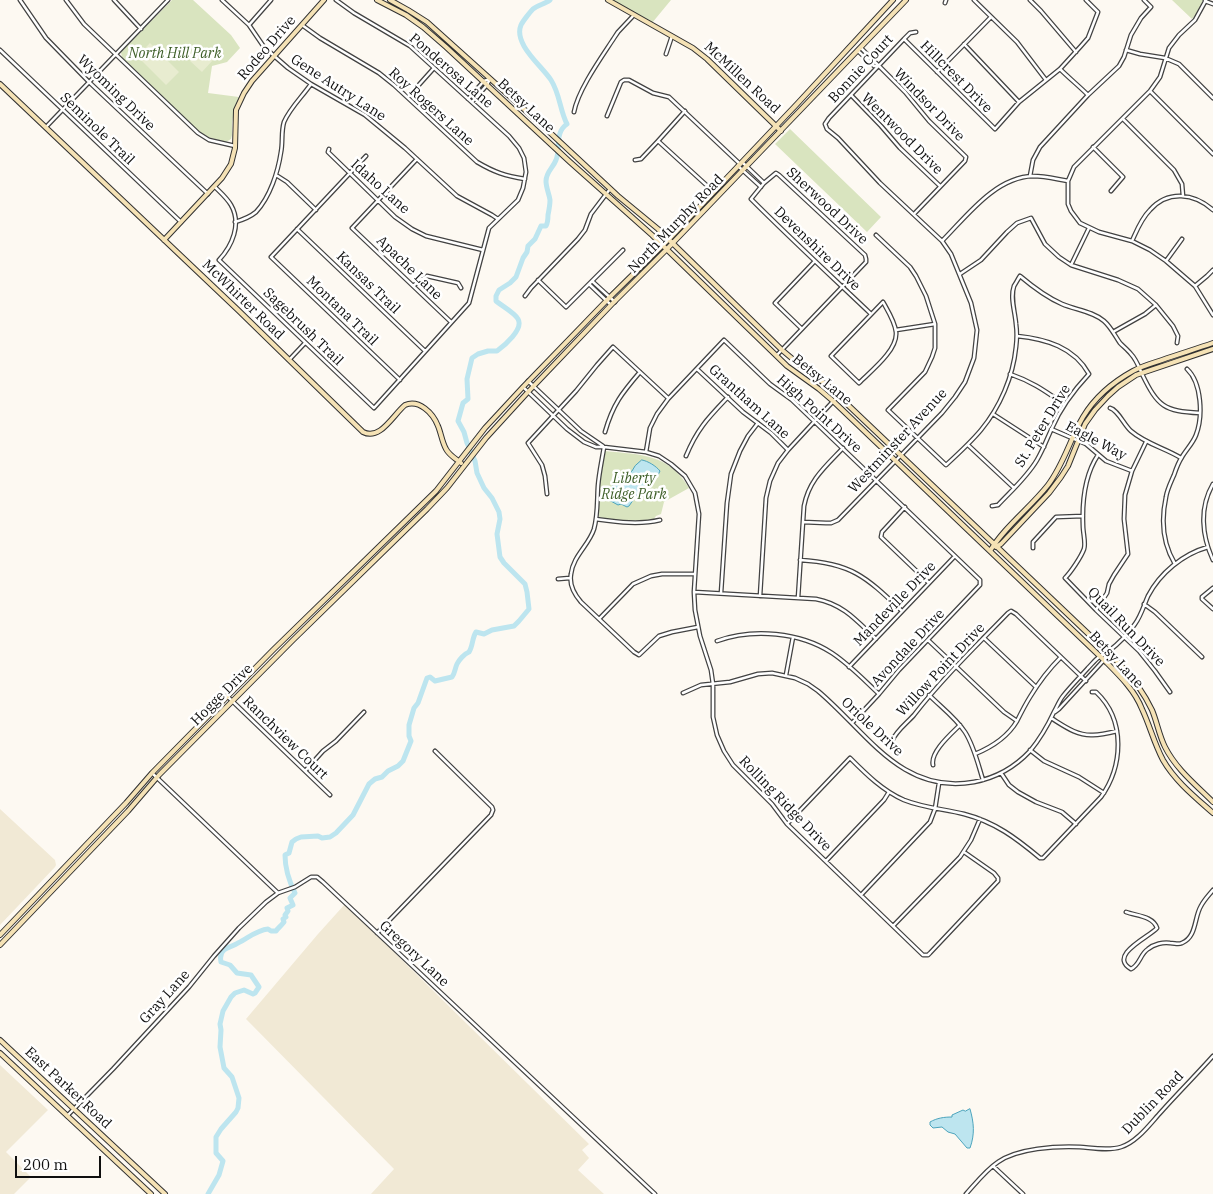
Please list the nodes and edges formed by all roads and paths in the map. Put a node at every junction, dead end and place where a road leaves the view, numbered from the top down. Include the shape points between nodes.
1 (20, 0) edge
2 (66, 0) edge
3 (114, 0) edge
4 (168, 0) edge
5 (222, 0) edge
6 (271, 0) edge
7 (324, 0) edge
8 (336, 0) edge
9 (377, 0) edge
10 (390, 0) edge
11 (608, 0) edge
12 (893, 0) edge
13 (906, 0) edge
14 (974, 0) edge
15 (1030, 0) edge
16 (1086, 0) edge
17 (1144, 0) edge
18 (1206, 0) edge
19 (1213, 4) edge
20 (634, 15) junction
21 (991, 17) junction
22 (302, 25) junction
23 (249, 26) junction
24 (141, 29) junction
25 (916, 32) dead end
26 (672, 36) junction
27 (904, 39) junction
28 (964, 44) junction
29 (860, 49) junction
30 (0, 50) edge
31 (1126, 50) junction
32 (1076, 52) junction
33 (666, 54) dead end
34 (116, 55) junction
35 (274, 57) junction
36 (1165, 58) junction
37 (878, 66) junction
38 (434, 68) junction
39 (1060, 69) junction
40 (936, 72) junction
41 (490, 79) junction
42 (1046, 80) junction
43 (89, 82) junction
44 (486, 83) junction
45 (0, 84) edge
46 (311, 84) junction
47 (1150, 91) junction
48 (851, 94) junction
49 (1088, 95) junction
50 (408, 97) junction
51 (1213, 98) edge
52 (468, 99) junction
53 (472, 102) junction
54 (1019, 102) junction
55 (62, 110) junction
56 (574, 112) dead end
57 (685, 112) junction
58 (607, 116) dead end
59 (1122, 119) junction
60 (825, 124) joint
61 (776, 126) junction
62 (46, 128) junction
63 (782, 131) junction
64 (658, 141) junction
65 (235, 146) junction
66 (1094, 147) junction
67 (329, 149) dead end
68 (1213, 154) edge
69 (366, 156) dead end
70 (417, 159) junction
71 (635, 160) dead end
72 (740, 164) junction
73 (745, 168) junction
74 (350, 173) junction
75 (276, 175) junction
76 (1030, 176) junction
77 (525, 179) junction
78 (1068, 181) junction
79 (764, 183) junction
80 (940, 186) junction
81 (215, 187) junction
82 (761, 187) junction
83 (610, 188) junction
84 (1111, 191) dead end
85 (714, 192) junction
86 (208, 194) junction
87 (605, 194) junction
88 (1183, 196) junction
89 (378, 201) junction
90 (316, 210) junction
91 (1213, 210) edge
92 (914, 214) junction
93 (498, 220) junction
94 (181, 222) junction
95 (235, 222) junction
96 (1089, 228) junction
97 (297, 229) junction
98 (876, 235) dead end
99 (669, 239) junction
100 (1182, 239) dead end
101 (164, 240) junction
102 (942, 241) junction
103 (1132, 241) junction
104 (673, 243) junction
105 (663, 244) junction
106 (483, 250) junction
107 (623, 250) dead end
108 (667, 250) junction
109 (1166, 261) junction
110 (814, 262) junction
111 (1071, 265) junction
112 (1213, 270) edge
113 (960, 274) junction
114 (707, 276) junction
115 (538, 280) junction
116 (592, 281) junction
117 (701, 282) junction
118 (589, 284) junction
119 (414, 286) junction
120 (1194, 286) junction
121 (842, 287) junction
122 (461, 288) dead end
123 (524, 296) dead end
124 (608, 299) junction
125 (613, 304) junction
126 (1156, 305) junction
127 (743, 311) junction
128 (871, 314) junction
129 (1213, 315) edge
130 (737, 317) junction
131 (452, 323) junction
132 (935, 324) junction
133 (802, 329) junction
134 (896, 330) junction
135 (1113, 332) junction
136 (1016, 336) junction
137 (305, 343) junction
138 (1213, 343) edge
139 (1177, 344) dead end
140 (1213, 348) edge
141 (782, 350) junction
142 (425, 351) junction
143 (776, 356) junction
144 (289, 360) junction
145 (1139, 368) junction
146 (697, 369) junction
147 (1187, 369) dead end
148 (640, 372) junction
149 (1142, 373) junction
150 (1010, 374) junction
151 (400, 380) junction
152 (528, 381) junction
153 (534, 386) junction
154 (523, 387) junction
155 (528, 392) junction
156 (839, 396) junction
157 (728, 397) junction
158 (668, 399) junction
159 (833, 401) junction
160 (1064, 404) junction
161 (1110, 408) dead end
162 (559, 410) junction
163 (1200, 413) junction
164 (993, 414) junction
165 (553, 416) junction
166 (814, 421) junction
167 (758, 423) junction
168 (1051, 429) junction
169 (606, 432) dead end
170 (918, 437) junction
171 (1072, 438) junction
172 (1078, 440) junction
173 (1146, 442) junction
174 (967, 444) junction
175 (604, 447) junction
176 (1044, 447) junction
177 (843, 448) junction
178 (788, 450) junction
179 (646, 452) junction
180 (901, 455) junction
181 (1098, 455) junction
182 (686, 456) dead end
183 (1181, 458) junction
184 (896, 461) junction
185 (459, 462) junction
186 (466, 464) junction
187 (1132, 471) junction
188 (877, 481) junction
189 (1213, 484) edge
190 (1014, 488) junction
191 (547, 494) dead end
192 (954, 505) junction
193 (992, 506) dead end
194 (905, 507) junction
195 (949, 511) junction
196 (1083, 516) junction
197 (596, 519) junction
198 (660, 520) dead end
199 (803, 522) junction
200 (996, 545) junction
201 (1208, 547) junction
202 (1033, 548) dead end
203 (990, 551) junction
204 (955, 556) junction
205 (800, 560) junction
206 (1213, 560) edge
207 (363, 562) junction
208 (1176, 564) junction
209 (368, 567) junction
210 (695, 574) junction
211 (570, 578) junction
212 (558, 579) dead end
213 (929, 583) junction
214 (978, 587) joint
215 (1213, 588) edge
216 (694, 592) junction
217 (721, 593) junction
218 (760, 596) junction
219 (798, 598) junction
220 (1144, 604) junction
221 (1213, 609) edge
222 (1096, 610) junction
223 (902, 611) junction
224 (599, 619) junction
225 (698, 627) junction
226 (288, 635) junction
227 (793, 637) junction
228 (1124, 637) junction
229 (984, 638) junction
230 (876, 639) junction
231 (293, 640) junction
232 (928, 640) junction
233 (717, 641) dead end
234 (1108, 652) junction
235 (1100, 656) junction
236 (1061, 657) junction
237 (1202, 657) dead end
238 (1104, 660) junction
239 (849, 667) junction
240 (956, 667) junction
241 (786, 675) junction
242 (1081, 676) junction
243 (1086, 680) junction
244 (713, 684) junction
245 (1036, 686) junction
246 (1092, 692) dead end
247 (1170, 692) dead end
248 (683, 693) dead end
249 (879, 694) junction
250 (929, 695) junction
251 (227, 696) junction
252 (232, 701) junction
253 (364, 712) dead end
254 (1055, 712) junction
255 (1051, 717) junction
256 (1017, 721) junction
257 (852, 723) junction
258 (960, 725) junction
259 (1117, 731) junction
260 (892, 742) dead end
261 (1030, 750) junction
262 (435, 752) dead end
263 (975, 754) junction
264 (933, 766) dead end
265 (304, 771) junction
266 (152, 773) junction
267 (1001, 773) junction
268 (157, 777) junction
269 (983, 780) junction
270 (939, 783) junction
271 (889, 792) junction
272 (1104, 793) junction
273 (330, 794) dead end
274 (1213, 802) edge
275 (936, 809) junction
276 (1213, 813) edge
277 (980, 819) junction
278 (788, 824) junction
279 (1076, 824) junction
280 (964, 852) junction
281 (826, 861) junction
282 (1213, 890) edge
283 (278, 893) junction
284 (861, 895) junction
285 (1126, 912) dead end
286 (893, 926) junction
287 (377, 933) junction
288 (0, 935) edge
289 (0, 945) edge
290 (0, 1040) edge
291 (0, 1053) edge
292 (1213, 1056) edge
293 (74, 1109) junction
294 (67, 1116) junction
295 (993, 1166) junction
296 (161, 1190) junction
297 (151, 1194) edge
298 (156, 1194) edge
299 (165, 1194) edge
300 (655, 1194) edge
301 (966, 1194) edge
302 (1023, 1194) edge

1 - 43 street, Wyoming Drive via 46,38
2 - 34 street via 84,24
3 - 24 street
4 - 24 street
5 - 23 street, Gene Autry Lane
6 - 23 street
7 - 22 main road, Rodeo Drive
8 - 38 street, Ponderosa Lane via 410,46
9 - 44 main road, Betsy Lane via 423,27
10 - 41 main road, Betsy Lane via 427,22
11 - 20 main road, McMillen Road
12 - 61 main road, North Murphy Road
13 - 29 main road, North Murphy Road
14 - 21 street
15 - 32 street
16 - 32 street via 1098,12 1088,38
17 - 31 street via 1150,7 1131,35
18 - 19 street
18 - 36 street via 1195,20 1174,41
20 - 26 main road, McMillen Road
20 - 56 street via 611,42 583,88
21 - 28 street
21 - 42 street via 1017,42
22 - 35 main road, Rodeo Drive
22 - 50 street, Roy Rogers Lane via 379,73
23 - 35 street, Gene Autry Lane
24 - 34 street
25 - 27 street, Bonnie Court
26 - 33 street
26 - 61 main road, McMillen Road via 707,59
27 - 37 street, Bonnie Court
27 - 40 street, Hillcrest Drive
28 - 40 street
28 - 54 street
29 - 37 street, Windsor Drive via 874,66
29 - 63 main road, North Murphy Road
30 - 55 street, Seminole Trail
31 - 36 street
31 - 49 street via 1119,66
32 - 39 street
34 - 43 street
34 - 65 street via 198,133 209,140
35 - 46 street, Gene Autry Lane
35 - 65 main road, Rodeo Drive via 252,81 238,105
36 - 47 street via 1160,76
36 - 51 street via 1179,64
37 - 48 street, Bonnie Court
37 - 80 street, Windsor Drive via 966,157
38 - 50 street
38 - 52 street, Ponderosa Lane
39 - 42 street
39 - 49 street
40 - 54 street, Hillcrest Drive via 994,129
41 - 44 street
41 - 83 main road, Betsy Lane
42 - 54 street
43 - 55 street
43 - 86 street, Wyoming Drive
44 - 52 street
44 - 53 street
44 - 87 main road, Betsy Lane
45 - 62 main road, McWhirter Road
46 - 70 street, Gene Autry Lane via 365,115
46 - 75 street via 285,120
47 - 59 street
47 - 68 street
48 - 60 street, Bonnie Court
48 - 80 street, Wentwood Drive
49 - 76 street via 1040,147
50 - 77 street, Roy Rogers Lane via 477,162 493,171
52 - 53 street, Ponderosa Lane
53 - 77 street, Ponderosa Lane via 519,148 524,158
55 - 62 street
55 - 94 street, Seminole Trail
57 - 58 street via 669,97 626,79 622,80
57 - 64 street
57 - 72 street
59 - 66 street
59 - 88 street via 1174,170 1182,184
60 - 92 street, Westminster Avenue
61 - 63 main road, McMillen Road
61 - 72 main road, North Murphy Road
62 - 101 main road, McWhirter Road
63 - 73 main road, North Murphy Road
64 - 71 street via 641,159
64 - 85 street
65 - 81 main road, Rodeo Drive via 231,164
66 - 78 street via 1074,167
66 - 84 street via 1123,177
67 - 74 street, Idaho Lane via 328,152
69 - 74 street
70 - 89 street
70 - 93 street, Gene Autry Lane via 457,196
72 - 73 street
72 - 85 main road, North Murphy Road
73 - 79 street
73 - 82 street
73 - 104 main road, North Murphy Road
74 - 89 street, Idaho Lane
74 - 90 street
75 - 90 street
75 - 95 street via 255,212
76 - 78 street
76 - 102 street via 1005,183 994,190
77 - 93 street via 518,200
78 - 96 street via 1071,212
79 - 82 street
79 - 121 street, Sherwood Drive via 776,173 779,175 865,255 866,262
80 - 92 street
81 - 86 main road, Rodeo Drive
81 - 95 street via 231,204
82 - 110 street, Devenshire Drive via 750,199
83 - 87 street
83 - 99 main road, Betsy Lane
85 - 99 main road, North Murphy Road
86 - 94 main road, Rodeo Drive
87 - 105 main road, Betsy Lane
87 - 115 street via 590,214 578,239
88 - 91 street via 1205,203
88 - 103 street via 1173,196 1150,210
89 - 106 street, Idaho Lane via 412,229 426,236
89 - 119 street, Apache Lane via 352,228
90 - 97 street
92 - 102 street, Westminster Avenue
93 - 106 street via 489,228
94 - 101 main road, Rodeo Drive
95 - 137 street, Sagebrush Trail via 230,246 219,260
96 - 103 street
96 - 111 street
97 - 142 street, Kansas Trail
97 - 151 street, Montana Trail via 271,257
98 - 132 street via 916,276
99 - 104 main road, Betsy Lane
99 - 105 main road, North Murphy Road
100 - 109 street
101 - 144 main road, McWhirter Road
102 - 113 street, Westminster Avenue
103 - 109 street
104 - 108 main road, North Murphy Road
104 - 114 main road, Betsy Lane
105 - 108 main road, Betsy Lane
105 - 124 main road, North Murphy Road
106 - 131 street via 469,303
107 - 116 street
108 - 117 main road, Betsy Lane
108 - 125 main road, North Murphy Road
109 - 120 street
110 - 121 street, Devenshire Drive
110 - 133 street via 775,303
111 - 113 street via 1046,244 1031,218 1017,223 981,260
111 - 126 street via 1138,289
112 - 120 street
113 - 170 street, Westminster Avenue via 971,303 976,330 974,358 955,397
114 - 117 main road
114 - 127 main road, Betsy Lane
115 - 118 street via 566,307
115 - 123 street
116 - 118 street
116 - 124 street
117 - 130 main road, Betsy Lane
118 - 124 street
119 - 122 street via 427,276 458,283
119 - 131 street, Apache Lane
120 - 129 street
121 - 128 street, Devenshire Drive
121 - 133 street
124 - 125 street
124 - 152 main road, North Murphy Road
125 - 153 main road, North Murphy Road
126 - 135 street
126 - 139 street via 1178,336
127 - 130 main road
127 - 141 main road, Betsy Lane
128 - 134 street via 883,302
128 - 134 street via 831,356 859,383 889,352 895,343
130 - 143 main road, Betsy Lane
131 - 142 street
132 - 134 street
132 - 170 street via 935,348 925,372 888,410
133 - 141 street
135 - 136 street via 1096,316 1047,297 1020,276 1012,296
135 - 145 street via 1132,354
136 - 150 street
136 - 160 street, St. Peter Drive via 1046,341 1068,350 1079,359 1089,374
137 - 144 street
137 - 151 street, Sagebrush Trail via 374,408
138 - 145 main road
140 - 149 main road
141 - 143 street
141 - 156 main road, Betsy Lane
142 - 151 street
143 - 159 main road, Betsy Lane
144 - 185 main road, McWhirter Road via 367,434 380,431 405,405 420,404 436,421 446,450
145 - 149 street
145 - 171 main road via 1114,383 1095,400
146 - 157 street, Grantham Lane
146 - 158 street
146 - 166 street, High Point Drive via 724,340
147 - 163 street via 1197,387
148 - 158 street
148 - 162 street via 613,347
148 - 169 street via 617,402
149 - 163 street via 1158,402 1170,410
149 - 172 main road via 1108,396 1090,417
150 - 160 street via 1040,387
150 - 164 street
152 - 153 street, Rolling Ridge Drive
152 - 154 main road, North Murphy Road
153 - 155 main road, North Murphy Road
153 - 162 street, Rolling Ridge Drive
154 - 155 street, Rolling Ridge Drive
154 - 185 main road, North Murphy Road
155 - 165 street, Rolling Ridge Drive
155 - 186 main road, North Murphy Road
156 - 159 street
156 - 180 main road, Betsy Lane
157 - 167 street, Grantham Lane
157 - 182 street via 705,421
158 - 179 street via 650,428
159 - 166 street
159 - 184 main road, Betsy Lane
160 - 168 street, St. Peter Drive
161 - 173 street
162 - 165 street
162 - 175 street, Rolling Ridge Drive via 581,432
163 - 183 street via 1196,436
164 - 174 street
164 - 176 street
165 - 175 street, Rolling Ridge Drive via 584,442
165 - 191 street via 528,442 542,465
166 - 177 street, High Point Drive
166 - 178 street
167 - 178 street, Grantham Lane
167 - 217 street via 740,451 731,474
168 - 171 street, Eagle Way
168 - 176 street, St. Peter Drive
170 - 174 street via 946,465
170 - 180 street, Westminster Avenue
171 - 172 street, Eagle Way
171 - 200 main road via 1062,464 1048,485
172 - 181 street, Eagle Way
172 - 200 main road via 1068,466 1057,482 1001,544
173 - 183 street
173 - 187 street
174 - 190 street
175 - 179 street, Rolling Ridge Drive
175 - 197 street
176 - 190 street, St. Peter Drive via 1028,474
177 - 188 street, High Point Drive
177 - 199 street via 812,483 805,500
178 - 218 street via 778,463 766,498
179 - 210 street, Rolling Ridge Drive via 672,464 685,476 695,493 699,514
180 - 184 street, Westminster Avenue
180 - 192 main road, Betsy Lane
181 - 187 street, Eagle Way
181 - 196 street via 1088,476
183 - 208 street via 1166,495 1164,515 1166,546
184 - 188 street, Westminster Avenue
184 - 195 main road, Betsy Lane
185 - 186 main road, McWhirter Road
185 - 207 main road, Hogge Drive via 436,491
186 - 209 main road, Hogge Drive via 447,488
187 - 222 street via 1125,495 1128,554
188 - 194 street, High Point Drive
188 - 199 street, Westminster Avenue via 838,520
189 - 201 street via 1204,511
190 - 193 street, St. Peter Drive via 998,505
192 - 195 main road
192 - 200 main road, Betsy Lane
194 - 204 street, High Point Drive
194 - 213 street via 880,535
195 - 203 main road, Betsy Lane
196 - 202 street via 1056,517 1033,542
196 - 222 street, Quail Run Drive via 1085,548 1065,578
197 - 198 street via 628,523
197 - 211 street via 590,538 572,566
199 - 205 street
200 - 203 main road
200 - 234 main road, Betsy Lane
201 - 206 street
201 - 208 street, Oriole Drive via 1191,553
203 - 235 main road, Betsy Lane
204 - 213 street, Mandeville Drive
204 - 214 street, High Point Drive via 980,580
205 - 219 street
205 - 223 street via 829,563 857,573
207 - 209 main road
207 - 226 main road, Hogge Drive
208 - 220 street, Oriole Drive via 1156,583
209 - 231 main road, Hogge Drive
210 - 216 street, Rolling Ridge Drive
210 - 224 street via 662,574 633,584
211 - 212 street
211 - 224 street via 574,594
213 - 223 street, Mandeville Drive
214 - 232 street, Avondale Drive
215 - 221 street via 1202,597
216 - 217 street
216 - 225 street, Rolling Ridge Drive
217 - 218 street
218 - 219 street
219 - 230 street via 835,605
220 - 228 street, Oriole Drive via 1136,623
220 - 237 street
222 - 228 street, Quail Run Drive
223 - 230 street, Mandeville Drive
224 - 225 street via 639,655 660,636
225 - 244 street, Rolling Ridge Drive
226 - 231 main road
226 - 251 main road, Hogge Drive
227 - 233 street via 750,634
227 - 239 street via 820,646
227 - 241 street
228 - 234 street, Oriole Drive
228 - 247 street, Quail Run Drive via 1155,670
229 - 236 street, Willow Point Drive via 1011,611
229 - 240 street, Willow Point Drive
229 - 245 street
230 - 239 street, Mandeville Drive
231 - 252 main road, Hogge Drive
232 - 240 street
232 - 249 street, Avondale Drive
234 - 235 street, Oriole Drive
234 - 238 street, Oriole Drive
234 - 274 main road, Betsy Lane via 1138,686 1171,757
235 - 238 main road, Betsy Lane
235 - 242 street, Oriole Drive
236 - 242 street
236 - 245 street
238 - 243 street, Oriole Drive
238 - 276 main road, Betsy Lane via 1135,696 1164,762
239 - 249 street
240 - 250 street, Willow Point Drive
240 - 256 street
241 - 244 street, Oriole Drive via 758,674
241 - 257 street, Oriole Drive via 815,688
242 - 243 street
242 - 254 street, Oriole Drive via 1061,699
243 - 254 street, Oriole Drive
244 - 248 street, Oriole Drive
244 - 278 street, Rolling Ridge Drive via 713,717 724,751 738,772
245 - 256 street
246 - 259 street via 1096,692 1106,704
249 - 257 street, Avondale Drive
250 - 258 street
250 - 260 street, Willow Point Drive
251 - 252 street, Ranchview Court
251 - 266 main road, Hogge Drive
252 - 265 street, Ranchview Court
252 - 268 main road, Hogge Drive
253 - 265 street
254 - 255 street, Oriole Drive
255 - 259 street via 1079,734 1091,736
255 - 261 street, Oriole Drive
256 - 263 street via 997,743
257 - 270 street, Oriole Drive via 897,765 916,776
258 - 263 street
258 - 264 street via 936,752
259 - 272 street via 1116,760
261 - 267 street, Oriole Drive
261 - 272 street via 1044,762 1080,777
262 - 287 street via 493,810
263 - 269 street
265 - 273 street, Ranchview Court
266 - 268 street
266 - 288 main road, Hogge Drive
267 - 269 street, Oriole Drive
267 - 279 street via 1018,792 1062,812
268 - 283 street
268 - 289 main road, Hogge Drive
269 - 270 street, Oriole Drive
270 - 275 street
271 - 275 street via 912,803
271 - 278 street via 850,758
271 - 281 street
272 - 279 street
275 - 277 street
275 - 284 street via 926,827
277 - 279 street via 1011,835 1042,858
277 - 280 street
278 - 281 street, Rolling Ridge Drive
280 - 286 street
280 - 286 street, Rolling Ridge Drive via 986,866 998,881 930,953 923,955
281 - 284 street, Rolling Ridge Drive
282 - 285 street via 1201,905 1188,940 1149,948 1137,966 1131,969 1125,962 1126,953 1136,942 1152,933 1157,925 1151,919
283 - 287 street, Gregory Lane via 310,877 317,877
283 - 293 street, Gray Lane via 243,925
284 - 286 street, Rolling Ridge Drive
287 - 300 street, Gregory Lane
290 - 293 main road, East Parker Road
291 - 294 main road, East Parker Road
292 - 295 street, Dublin Road via 1135,1139 1124,1146 1111,1149 1046,1148 1010,1156
293 - 294 street, Gray Lane
293 - 296 main road, East Parker Road
294 - 297 main road, East Parker Road
295 - 301 street, Dublin Road
295 - 302 street
296 - 298 main road
296 - 299 main road, East Parker Road

